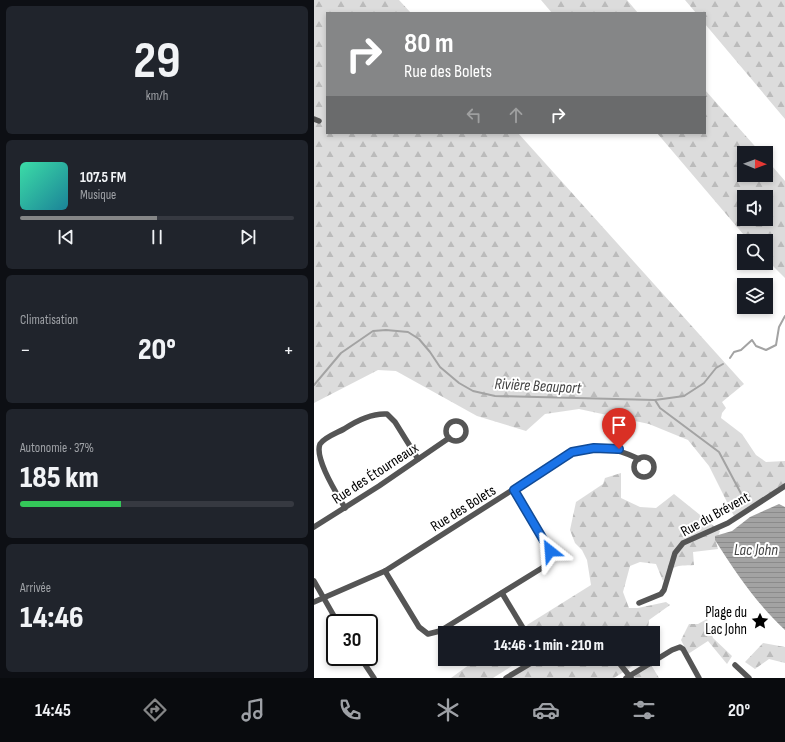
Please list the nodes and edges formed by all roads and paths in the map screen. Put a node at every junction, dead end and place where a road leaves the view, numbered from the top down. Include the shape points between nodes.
1 (449, 438) dead end
2 (639, 458) dead end
3 (418, 459) junction
4 (785, 486) edge
5 (514, 490) junction
6 (345, 508) junction
7 (314, 527) edge
8 (385, 571) junction
9 (314, 581) edge
10 (502, 593) junction
11 (323, 596) junction
12 (314, 602) edge
13 (639, 603) dead end
14 (333, 614) edge
15 (522, 626) edge
16 (735, 665) dead end
17 (366, 666) edge
18 (526, 666) edge
19 (621, 666) edge
20 (629, 677) edge
21 (374, 678) edge
22 (506, 678) edge
23 (699, 678) edge
24 (749, 678) edge

1 - 3 street, Rue des Étourneaux
2 - 5 street, Rue des Bolets via 619,449 594,448 572,452
3 - 6 street, Rue des Étourneaux
3 - 6 street via 395,422 387,414 377,413 349,425 321,442 317,452 319,463
4 - 13 street, Rue du Brévent via 728,523 683,543 675,554 664,590
5 - 8 street, Rue des Bolets
5 - 10 street via 548,545 551,559 548,564
6 - 7 street, Rue des Étourneaux
8 - 10 street via 419,627 428,634 440,631
8 - 11 street, Rue des Bolets
9 - 11 street
10 - 15 street
11 - 12 street, Rue des Bolets
11 - 14 street
16 - 24 street
17 - 21 street
18 - 22 street
19 - 20 street
20 - 23 street via 680,647

